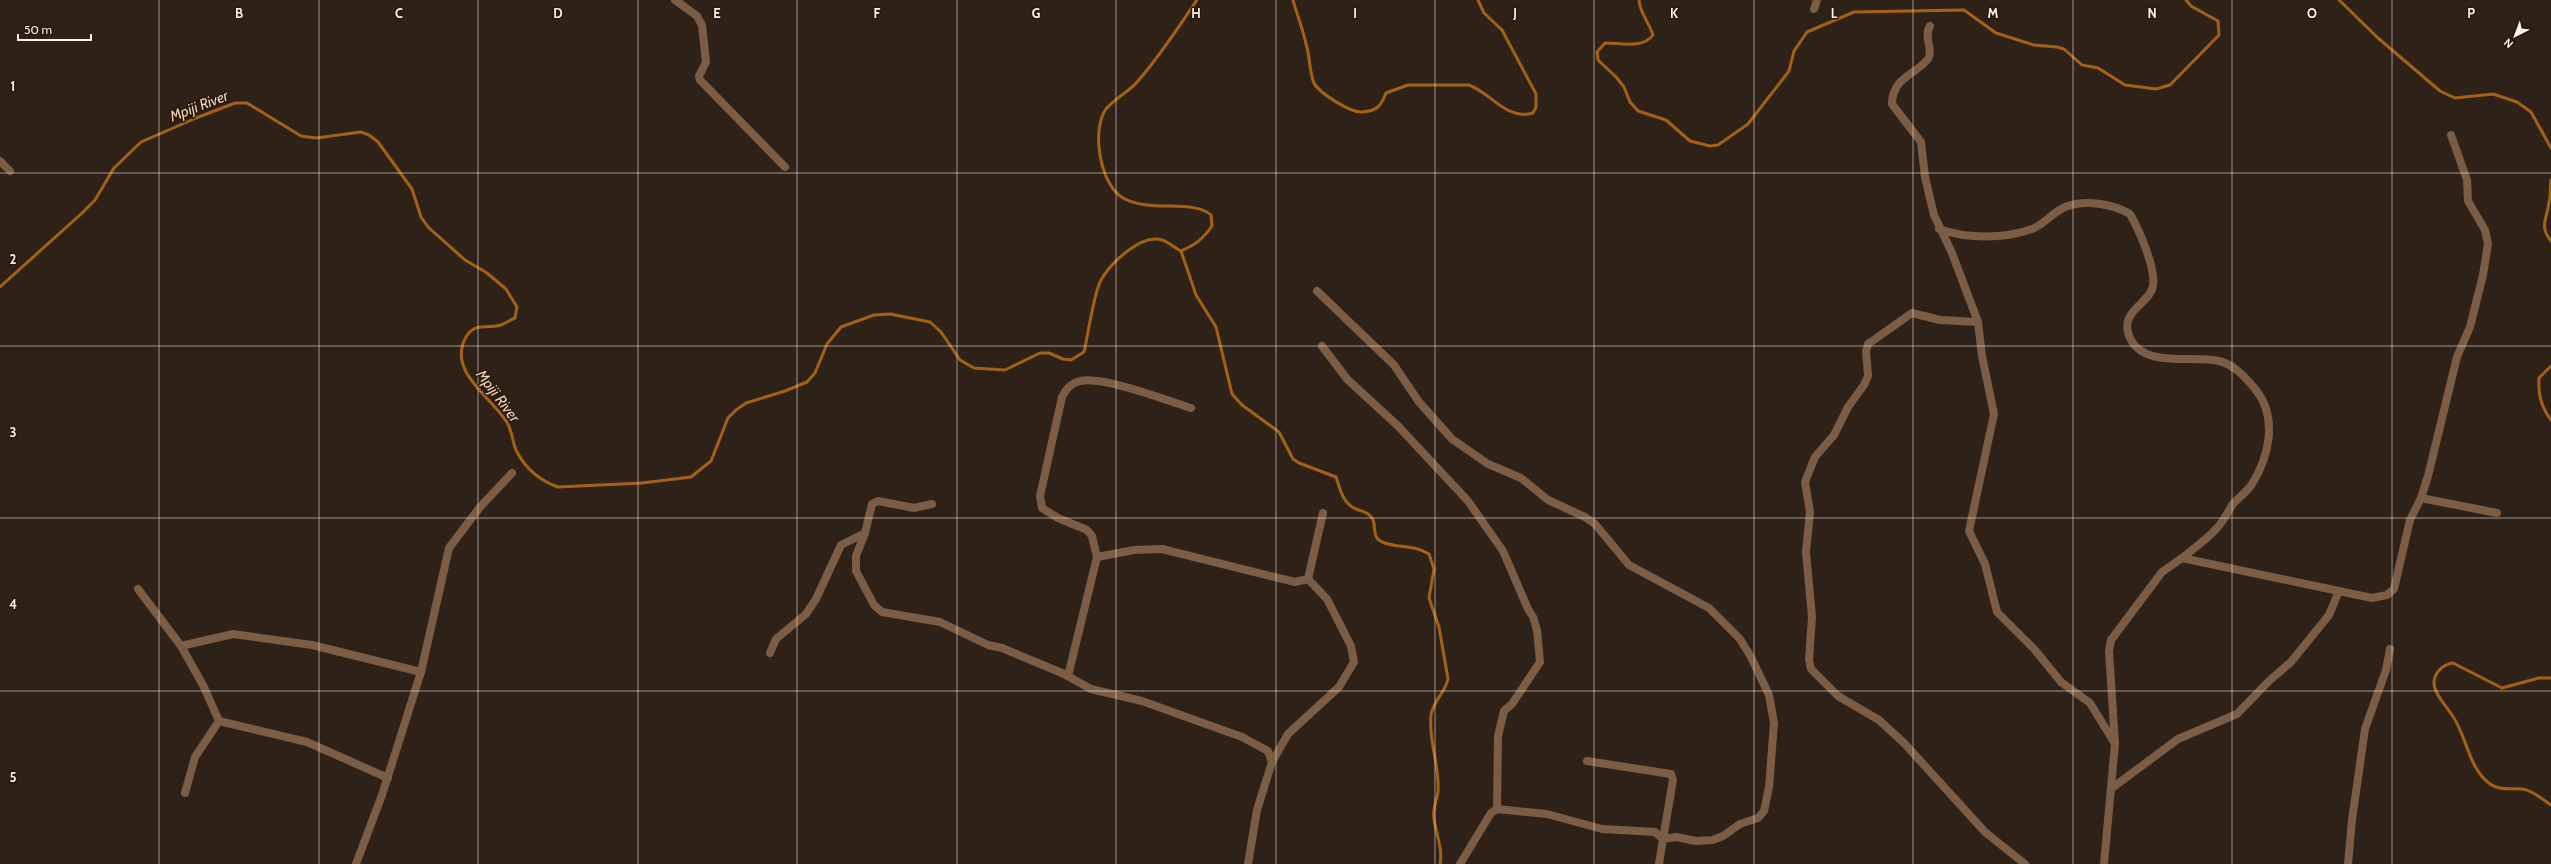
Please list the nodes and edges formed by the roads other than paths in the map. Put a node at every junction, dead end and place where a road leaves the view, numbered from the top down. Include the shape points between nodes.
1 (675, 0) edge
2 (1818, 0) edge
3 (1814, 9) dead end
4 (1930, 26) dead end
5 (2451, 135) dead end
6 (0, 161) edge
7 (785, 167) dead end
8 (10, 171) dead end
9 (1939, 229) junction
10 (1317, 290) dead end
11 (1978, 322) junction
12 (1322, 346) dead end
13 (1191, 408) dead end
14 (512, 473) dead end
15 (2421, 498) junction
16 (932, 504) dead end
17 (1323, 513) dead end
18 (2497, 513) dead end
19 (865, 533) junction
20 (1097, 557) junction
21 (2182, 558) junction
22 (1308, 579) junction
23 (138, 589) dead end
24 (2339, 591) junction
25 (181, 646) junction
26 (2390, 649) dead end
27 (770, 653) dead end
28 (421, 672) junction
29 (1068, 676) junction
30 (219, 722) junction
31 (2115, 744) junction
32 (1587, 761) dead end
33 (1272, 762) junction
34 (388, 778) junction
35 (2112, 788) junction
36 (186, 793) dead end
37 (1497, 809) junction
38 (1663, 839) junction
39 (356, 864) edge
40 (1248, 864) edge
41 (1460, 864) edge
42 (1659, 864) edge
43 (2025, 864) edge
44 (2104, 864) edge
45 (2348, 864) edge

1 - 7 street via 694,13 702,25 706,62 699,76 700,80
2 - 3 street
4 - 9 street via 1926,35 1929,58 1909,73 1898,86 1892,96 1892,104 1921,142 1927,190
5 - 15 street via 2467,180 2468,201 2485,230 2488,244 2470,327 2457,357
6 - 8 street
9 - 11 street via 1952,253
9 - 21 street via 1950,233 1986,237 2015,233 2033,229 2065,207 2087,203 2110,206 2130,214 2145,246 2153,281 2150,292 2130,315 2128,323 2131,340 2144,352 2162,358 2218,361 2230,366 2240,372 2258,393 2269,421 2269,442 2253,483 2216,530
10 - 38 street via 1394,365 1419,402 1452,439 1488,464 1521,478 1548,500 1590,521 1629,565 1709,608 1740,639 1769,695 1774,723 1769,787 1764,810 1758,818 1740,824 1714,840 1696,841 1676,837
11 - 31 street via 1994,414 1969,531 1985,564 1997,612 2035,650 2061,682 2094,708
11 - 43 street via 1940,320 1912,313 1868,344 1868,376 1864,385 1848,407 1834,435 1815,457 1804,482 1810,512 1806,552 1812,617 1809,660 1811,669 1838,696 1879,720 1904,743 1985,832
12 - 37 street via 1347,379 1398,426 1468,501 1503,551 1533,617 1540,662 1512,704 1504,711 1498,736
13 - 20 street via 1098,382 1080,381 1070,385 1065,391 1040,496 1042,508 1087,530 1092,536
14 - 28 street via 480,507 449,548
15 - 18 street
15 - 24 street via 2410,520 2394,589 2387,595 2372,598
16 - 19 street via 914,508 878,501 872,504
17 - 22 street
19 - 27 street via 841,546 816,599 806,614 776,639
19 - 29 street via 856,556 856,571 874,605 882,612 940,622 988,645 1002,648
20 - 22 street via 1134,550 1162,549 1295,582
20 - 29 street
21 - 24 street
21 - 31 street via 2162,572 2111,640 2109,651
22 - 33 street via 1327,598 1351,646 1354,662 1339,687 1288,734
23 - 25 street
24 - 35 street via 2329,615 2291,662 2254,695 2243,710 2178,740
25 - 28 street via 234,634 312,645
25 - 30 street
26 - 45 street via 2386,670 2365,729
28 - 34 street
29 - 33 street via 1091,689 1142,701 1242,737 1268,751
30 - 34 street via 307,742
30 - 36 street via 195,757
31 - 35 street
32 - 38 street via 1671,774 1673,780
33 - 40 street via 1257,810
34 - 39 street
35 - 44 street
37 - 38 street via 1547,814 1602,830 1655,832
37 - 41 street
38 - 42 street

